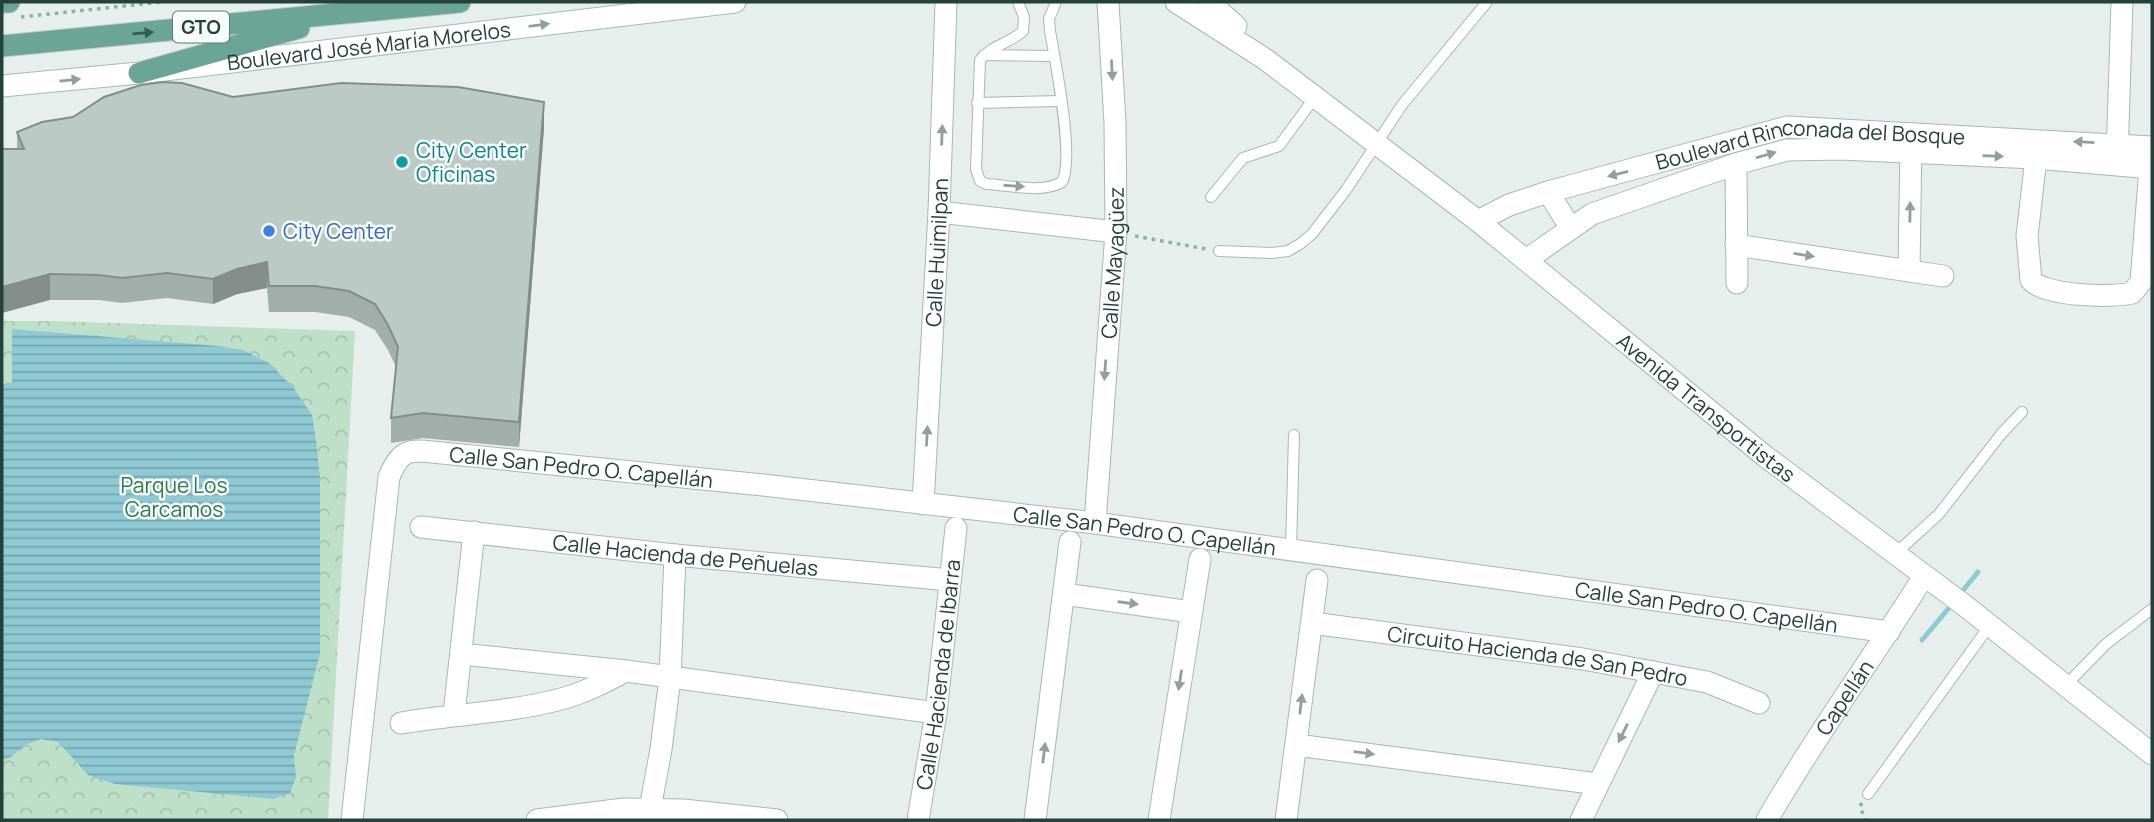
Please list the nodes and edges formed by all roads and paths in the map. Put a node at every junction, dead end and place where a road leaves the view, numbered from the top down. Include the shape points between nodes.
1 (162, 2) edge
2 (460, 2) edge
3 (735, 2) edge
4 (946, 2) edge
5 (1018, 2) edge
6 (1056, 2) edge
7 (1108, 2) edge
8 (1175, 2) edge
9 (1209, 2) edge
10 (1487, 2) edge
11 (2122, 2) edge
12 (9, 7) edge
13 (351, 14) junction
14 (2, 46) edge
15 (984, 55) junction
16 (1054, 55) junction
17 (1265, 59) junction
18 (139, 73) junction
19 (2, 86) edge
20 (1315, 97) junction
21 (1061, 101) junction
22 (977, 103) junction
23 (1911, 143) junction
24 (1377, 145) junction
25 (2117, 154) junction
26 (2036, 158) junction
27 (2152, 161) edge
28 (1736, 164) junction
29 (1548, 192) junction
30 (1211, 197) dead end
31 (939, 212) junction
32 (1478, 221) junction
33 (1570, 227) junction
34 (1116, 232) junction
35 (1736, 245) junction
36 (1219, 251) joint
37 (1526, 260) junction
38 (1909, 271) junction
39 (1943, 276) dead end
40 (1737, 283) dead end
41 (2022, 412) dead end
42 (1294, 435) dead end
43 (923, 504) junction
44 (1095, 523) junction
45 (421, 527) dead end
46 (956, 528) dead end
47 (474, 532) junction
48 (1070, 542) dead end
49 (1291, 550) junction
50 (1895, 554) junction
51 (676, 555) junction
52 (1200, 559) dead end
53 (950, 580) junction
54 (1317, 580) dead end
55 (1931, 580) junction
56 (1064, 594) junction
57 (2152, 609) edge
58 (1191, 612) junction
59 (1312, 623) junction
60 (1990, 625) junction
61 (1889, 632) junction
62 (461, 654) junction
63 (625, 671) junction
64 (1653, 672) junction
65 (670, 678) junction
66 (2066, 685) junction
67 (1759, 703) dead end
68 (936, 713) junction
69 (454, 714) junction
70 (401, 723) dead end
71 (1296, 745) junction
72 (2152, 754) edge
73 (1598, 784) junction
74 (1868, 794) dead end
75 (649, 815) edge
76 (352, 820) edge
77 (537, 820) edge
78 (777, 820) edge
79 (918, 820) edge
80 (1035, 820) edge
81 (1159, 820) edge
82 (1286, 820) edge
83 (1581, 820) edge
84 (1767, 820) edge

1 - 12 path
2 - 13 main road, Boulevard José María Morelos / GTO
18 -> 3 street, Boulevard José María Morelos
31 -> 4 street, Calle Huimilpan
5 - 15 lane via 1023,31
6 - 16 lane via 1049,19
7 -> 34 street, Calle Mayagüez
8 - 17 street, Avenida Transportistas
9 - 17 street, Avenida Transportistas
10 - 24 lane via 1402,105
11 - 25 street
14 -> 13 main road, Boulevard José María Morelos / GTO
13 - 18 main road
15 - 16 lane
15 - 22 lane via 979,60
16 - 21 lane
17 - 20 street, Avenida Transportistas
19 -> 18 street, Boulevard José María Morelos
20 - 24 street, Avenida Transportistas
20 - 30 lane via 1279,146 1243,158
21 - 22 lane
22 -> 21 lane via 979,181 1037,187 1056,185 1065,177
25 -> 23 street, Boulevard Rinconada del Bosque
23 -> 26 street, Boulevard Rinconada del Bosque
28 -> 23 street, Boulevard Rinconada del Bosque via 1808,148
23 -> 29 street, Boulevard Rinconada del Bosque via 1787,128
38 -> 23 street
24 - 32 street, Avenida Transportistas
24 - 36 lane via 1300,244 1272,253
25 - 26 street, Boulevard Rinconada del Bosque
25 - 27 street, Boulevard Rinconada del Bosque
26 - 27 street via 2027,236 2031,280 2049,290 2112,296 2132,293 2140,282
28 - 33 street, Boulevard Rinconada del Bosque via 1620,203
28 - 35 street
29 - 32 street, Boulevard Rinconada del Bosque
29 - 33 street
31 - 34 street
43 -> 31 street, Calle Huimilpan
32 - 37 street, Avenida Transportistas
33 - 37 street, Boulevard Rinconada del Bosque
34 - 36 path
34 -> 44 street, Calle Mayagüez
35 -> 38 street
35 - 40 street
37 - 50 street, Avenida Transportistas via 1766,457
38 - 39 street
41 - 50 lane via 1939,514
42 - 49 lane
43 - 44 street, Calle San Pedro O. Capellán
43 - 76 street, Calle San Pedro O. Capellán via 456,454 411,452 401,457 389,477
44 - 49 street, Calle San Pedro O. Capellán
45 - 47 street, Calle Hacienda de Peñuelas
46 - 53 street, Calle Hacienda de Ibarra
47 - 51 street, Calle Hacienda de Peñuelas
47 - 62 street
48 - 56 street
49 - 61 street, Calle San Pedro O. Capellán
50 - 55 street, Avenida Transportistas
51 - 53 street, Calle Hacienda de Peñuelas
51 - 65 street
52 - 58 street
53 - 68 street, Calle Hacienda de Ibarra
54 - 59 street
55 - 60 street, Avenida Transportistas
55 - 61 street, Capellán
56 -> 58 street
80 -> 56 street
57 - 66 lane via 2106,644
58 -> 81 street
59 - 64 street, Circuito Hacienda de San Pedro
71 -> 59 street
60 - 66 street, Avenida Transportistas
60 - 74 lane
61 - 84 street, Capellán
62 - 63 street
62 - 69 street
63 - 65 street
63 - 69 street via 561,699
64 - 67 street, Circuito Hacienda de San Pedro via 1707,682
64 -> 73 street
65 - 68 street
65 - 75 street
66 - 72 street, Avenida Transportistas
68 - 79 street, Calle Hacienda de Ibarra
69 - 70 street
71 -> 73 street
71 - 82 street
73 - 83 street
75 - 77 street via 604,810
75 - 78 street via 683,810

